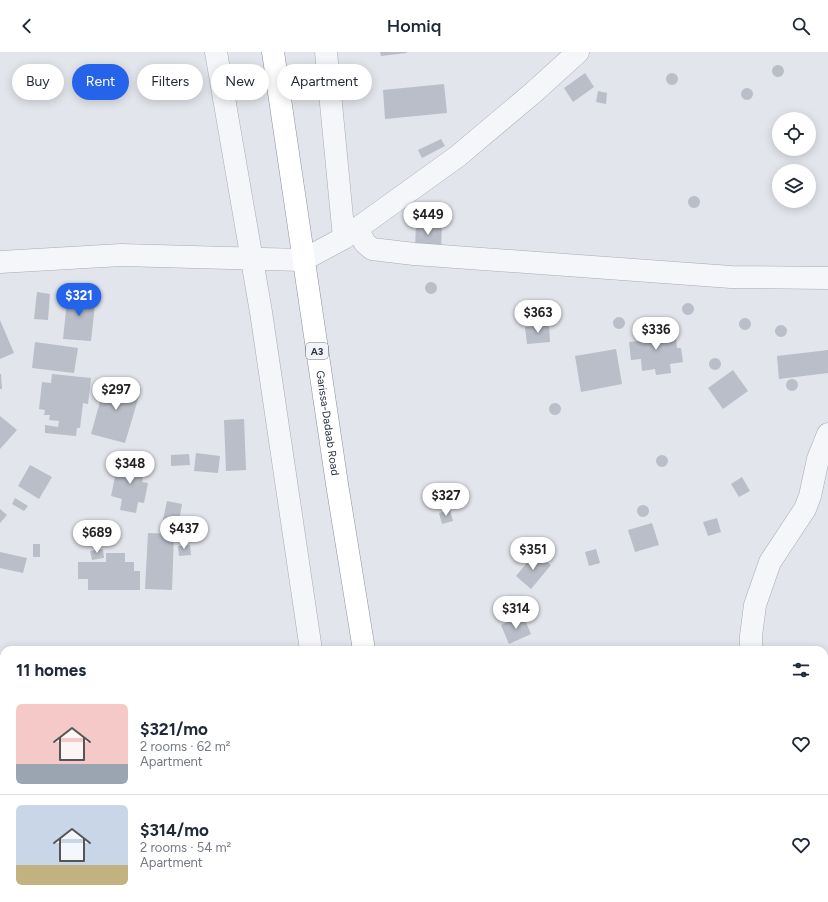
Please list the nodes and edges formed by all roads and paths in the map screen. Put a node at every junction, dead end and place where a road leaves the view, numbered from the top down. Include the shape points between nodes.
1 (216, 52) edge
2 (273, 52) edge
3 (326, 52) edge
4 (578, 52) edge
5 (351, 233) junction
6 (250, 258) junction
7 (303, 260) junction
8 (0, 262) edge
9 (828, 278) edge
10 (828, 434) edge
11 (310, 646) edge
12 (363, 646) edge
13 (751, 646) edge

1 - 6 street
2 - 7 highway, Garissa-Dadaab Road / A3
3 - 5 street
4 - 5 street via 458,156
5 - 7 street
5 - 9 street via 372,249 414,254 731,277
6 - 7 street
6 - 8 street via 121,255
6 - 11 street via 261,312
7 - 12 highway, Garissa-Dadaab Road / A3
10 - 13 street via 805,509 770,562 755,605

